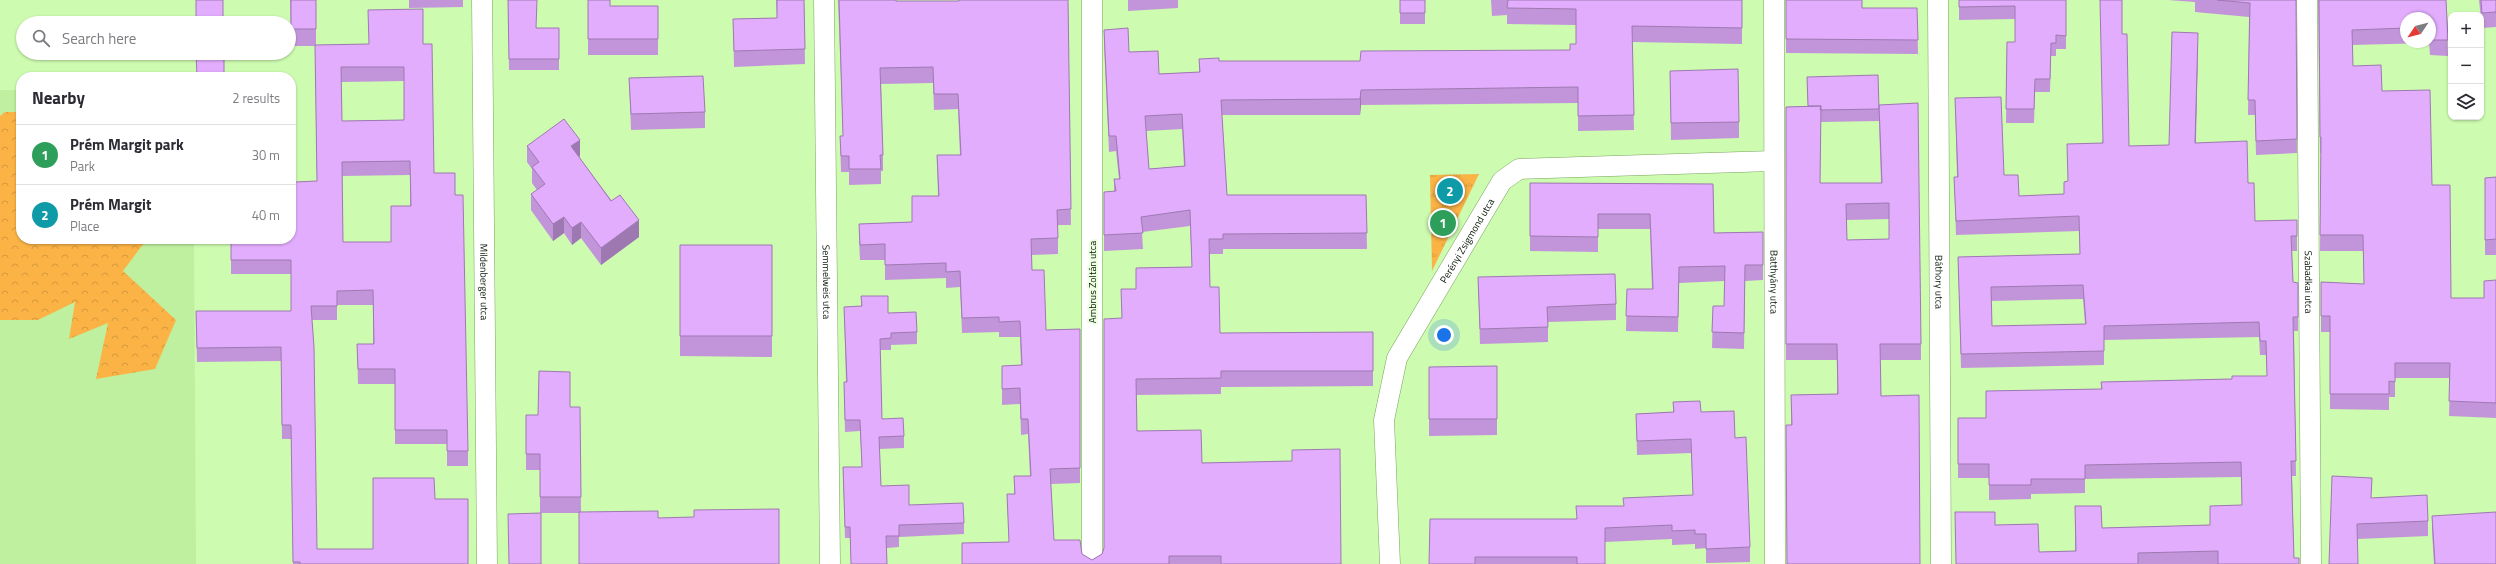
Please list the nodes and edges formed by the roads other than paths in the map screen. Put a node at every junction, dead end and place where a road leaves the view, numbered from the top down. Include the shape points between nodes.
1 (482, 0) edge
2 (824, 0) edge
3 (1092, 0) edge
4 (1774, 0) edge
5 (1938, 0) edge
6 (2307, 0) edge
7 (1773, 160) junction
8 (487, 564) edge
9 (830, 564) edge
10 (1092, 564) edge
11 (1390, 564) edge
12 (1775, 564) edge
13 (1941, 564) edge
14 (2311, 564) edge

1 - 8 street, Mildenberger utca
2 - 9 street, Semmelweis utca
3 - 10 street, Ambrus Zoltán utca
4 - 7 street, Batthyány utca
5 - 13 street, Báthory utca
6 - 14 street, Szabadkai utca
7 - 11 street, Perényi Zsigmond utca via 1519,169 1502,181 1397,358 1384,420
7 - 12 street, Batthyány utca

